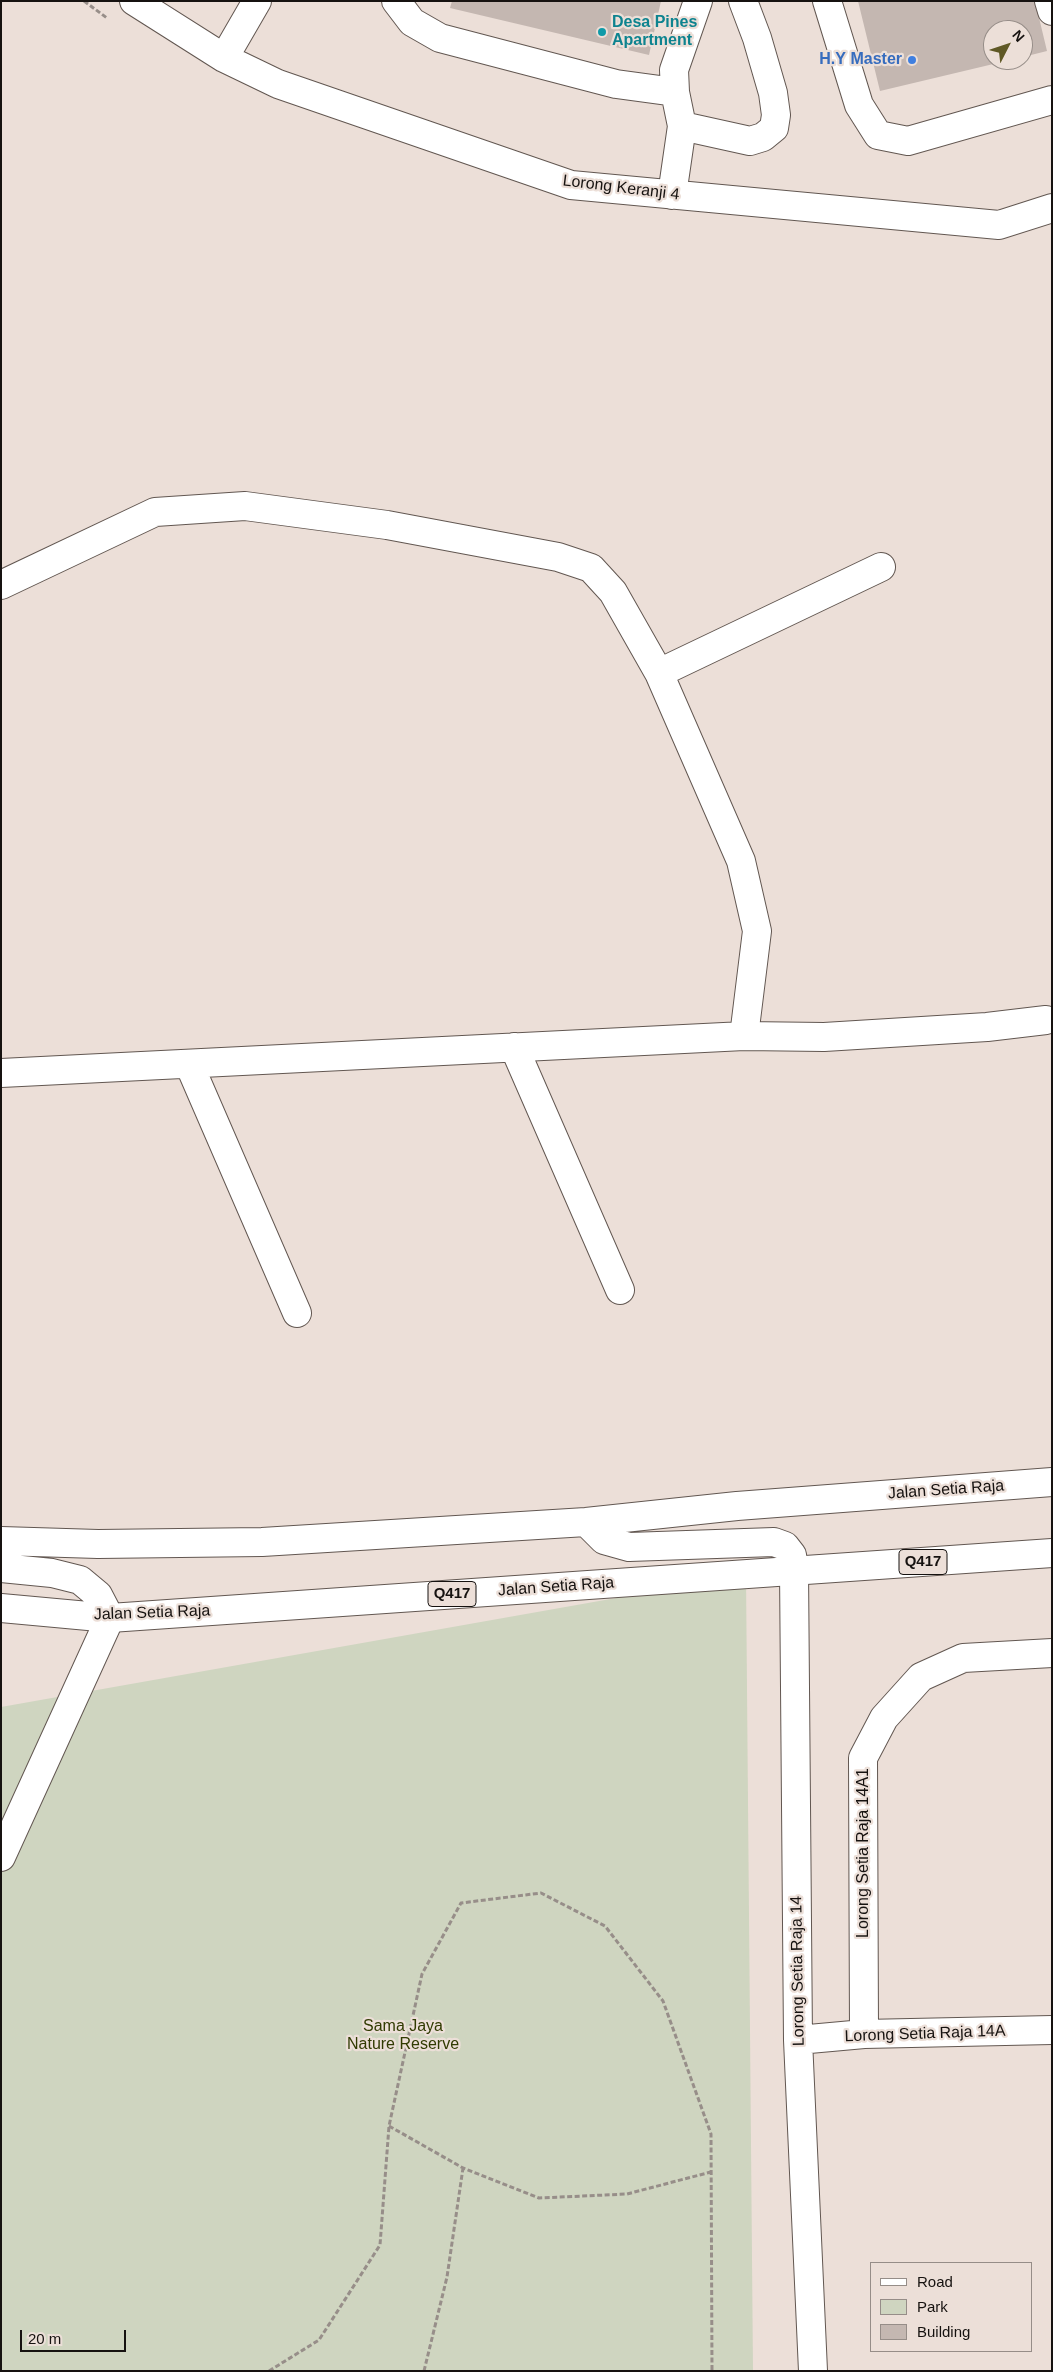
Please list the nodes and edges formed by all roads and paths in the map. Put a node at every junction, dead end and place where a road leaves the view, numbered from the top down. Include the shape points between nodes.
1 (134, 1) edge
2 (257, 1) edge
3 (396, 1) edge
4 (698, 1) edge
5 (743, 1) edge
6 (827, 1) edge
7 (1049, 1) edge
8 (1052, 11) edge
9 (224, 58) junction
10 (675, 92) junction
11 (1052, 100) edge
12 (682, 126) junction
13 (672, 195) junction
14 (1052, 208) edge
15 (881, 567) dead end
16 (1, 585) edge
17 (659, 673) junction
18 (1046, 1020) dead end
19 (744, 1036) junction
20 (514, 1047) junction
21 (189, 1064) junction
22 (1, 1073) edge
23 (620, 1290) dead end
24 (297, 1313) dead end
25 (1052, 1482) edge
26 (586, 1522) junction
27 (1, 1540) edge
28 (1052, 1553) edge
29 (1, 1568) edge
30 (794, 1570) junction
31 (1, 1608) edge
32 (110, 1618) junction
33 (1052, 1653) edge
34 (1, 1857) edge
35 (1052, 2030) edge
36 (864, 2034) junction
37 (798, 2040) junction
38 (389, 2126) junction
39 (463, 2168) junction
40 (711, 2172) junction
41 (269, 2371) edge
42 (424, 2371) edge
43 (712, 2371) edge
44 (813, 2371) edge

1 - 9 main road, Lorong Keranji 4
2 - 9 main road
3 - 10 main road via 412,22 440,38 616,84
4 - 10 main road via 674,70
5 - 12 main road via 773,93 774,128 763,138 750,142
6 - 11 main road via 859,105 878,135 908,141
7 - 8 main road
9 - 13 main road, Lorong Keranji 4 via 278,84 571,185
10 - 12 main road
12 - 13 main road
13 - 14 main road, Lorong Keranji 4 via 999,226
15 - 17 main road
16 - 17 main road via 155,512 245,506 283,511 387,525 558,557 591,568 613,592
17 - 19 main road via 741,861 757,931
18 - 19 main road via 988,1027 834,1036
19 - 20 main road
20 - 21 main road
20 - 23 main road
21 - 22 main road
21 - 24 main road
25 - 26 main road, Jalan Setia Raja via 737,1506
26 - 27 main road, Jalan Setia Raja via 262,1542 98,1544
26 - 30 main road, Lorong Setia Raja 14 via 604,1540 629,1547 774,1542 785,1546 792,1555
28 - 30 main road, Jalan Setia Raja / Q417
29 - 32 main road via 52,1573 80,1580 98,1595
30 - 32 main road, Jalan Setia Raja / Q417
30 - 37 main road, Lorong Setia Raja 14
31 - 32 main road, Jalan Setia Raja / Q417
32 - 34 main road
33 - 36 main road, Lorong Setia Raja 14A1 via 963,1658 921,1677 884,1718 863,1758
35 - 36 main road, Lorong Setia Raja 14A
36 - 37 main road, Lorong Setia Raja 14A
37 - 44 main road, Lorong Setia Raja 14
38 - 39 path
38 - 40 path via 422,1974 461,1903 541,1893 605,1926 663,2001 711,2134
38 - 41 path via 380,2245 319,2340
39 - 40 path via 539,2198 627,2194
39 - 42 path via 447,2277
40 - 43 path

